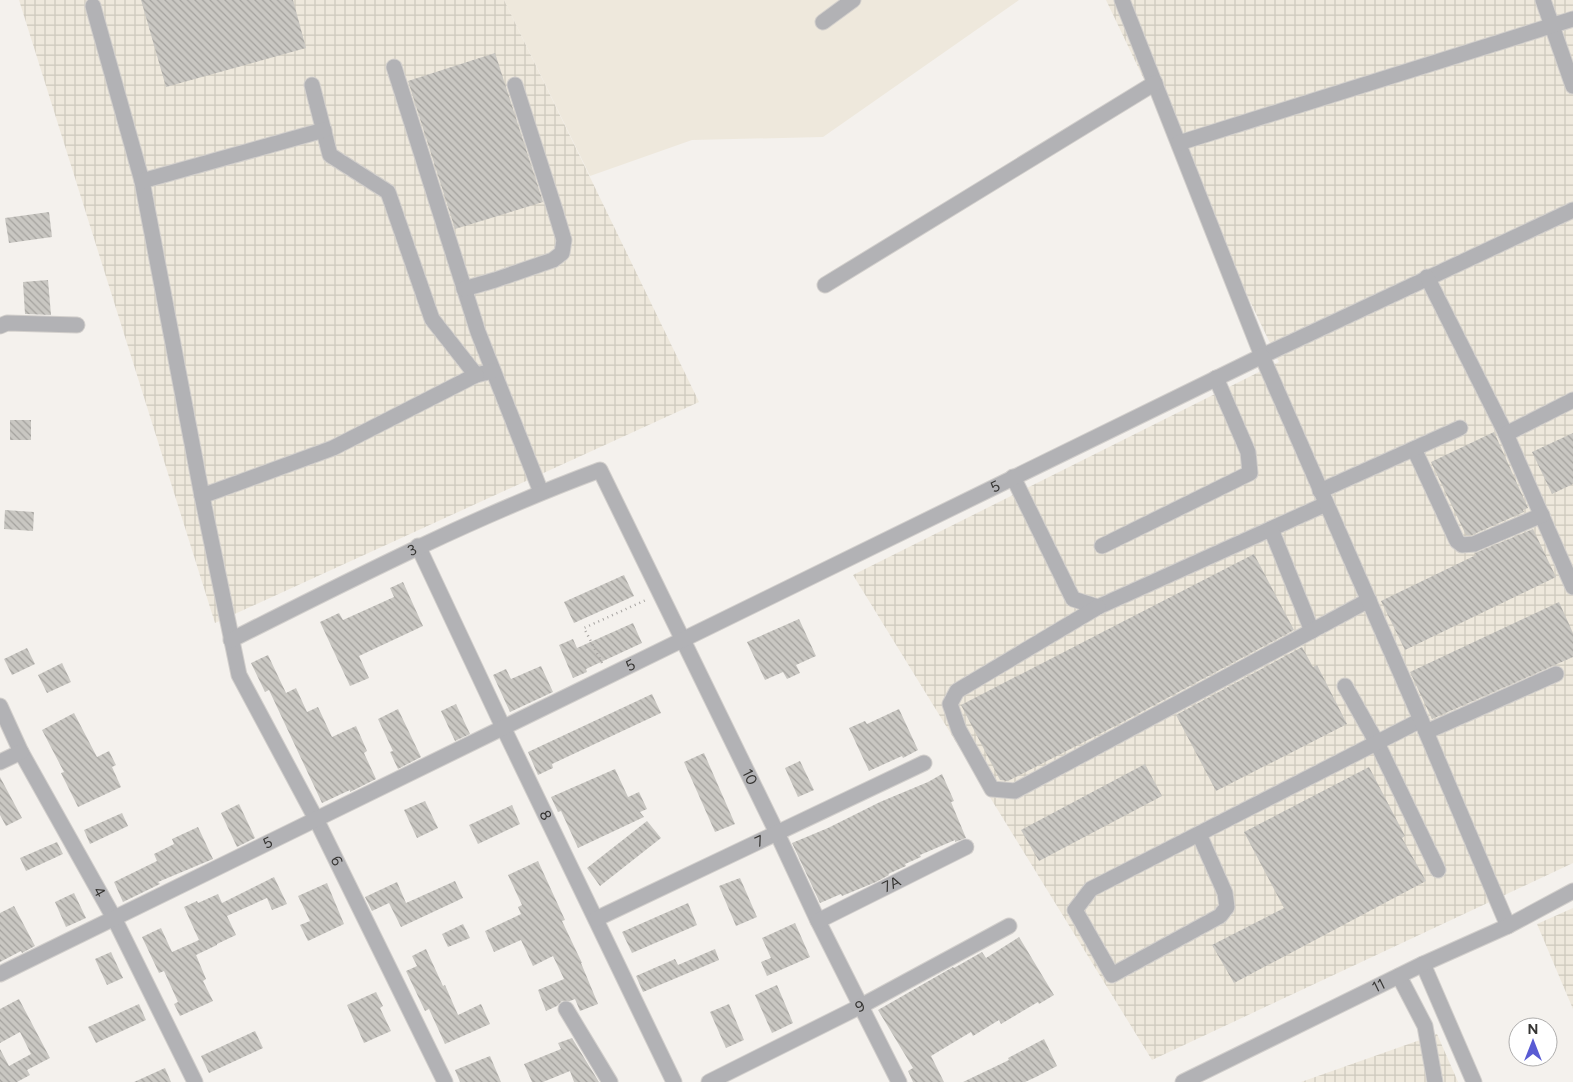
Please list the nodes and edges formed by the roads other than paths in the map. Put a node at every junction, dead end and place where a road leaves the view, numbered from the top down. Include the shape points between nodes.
1 (853, 0) edge
2 (1122, 0) edge
3 (1543, 0) edge
4 (93, 6) dead end
5 (1573, 19) edge
6 (822, 22) dead end
7 (1552, 25) junction
8 (394, 67) dead end
9 (1155, 83) junction
10 (312, 86) dead end
11 (515, 86) dead end
12 (1573, 86) edge
13 (324, 130) junction
14 (1179, 144) junction
15 (142, 182) junction
16 (1573, 210) edge
17 (1427, 277) junction
18 (825, 285) dead end
19 (464, 288) junction
20 (77, 325) dead end
21 (0, 326) edge
22 (1262, 356) junction
23 (492, 371) junction
24 (476, 375) junction
25 (1216, 378) junction
26 (1573, 400) edge
27 (1460, 428) dead end
28 (1506, 434) junction
29 (1414, 449) junction
30 (600, 470) joint
31 (1013, 477) junction
32 (541, 492) junction
33 (202, 496) junction
34 (1323, 497) junction
35 (1542, 516) junction
36 (1271, 529) junction
37 (418, 546) junction
38 (1102, 546) dead end
39 (1573, 587) edge
40 (1368, 600) junction
41 (1098, 607) junction
42 (1312, 631) junction
43 (231, 640) junction
44 (682, 640) junction
45 (1556, 674) dead end
46 (1345, 686) dead end
47 (0, 706) edge
48 (1424, 726) junction
49 (503, 727) junction
50 (1376, 743) junction
51 (21, 752) junction
52 (0, 762) edge
53 (924, 763) dead end
54 (316, 819) junction
55 (777, 833) junction
56 (1199, 834) junction
57 (966, 847) dead end
58 (1438, 870) dead end
59 (1572, 893) edge
60 (114, 918) junction
61 (596, 919) junction
62 (818, 921) junction
63 (1009, 926) dead end
64 (1508, 926) junction
65 (1423, 964) junction
66 (0, 974) edge
67 (1400, 976) junction
68 (861, 1006) junction
69 (566, 1009) dead end
70 (195, 1082) edge
71 (445, 1082) edge
72 (610, 1082) edge
73 (674, 1082) edge
74 (708, 1082) edge
75 (899, 1082) edge
76 (1183, 1082) edge
77 (1435, 1082) edge
78 (1474, 1082) edge

1 - 6 street
2 - 9 street
3 - 7 street
4 - 15 street, 6
5 - 7 street
7 - 12 street
7 - 14 street
8 - 19 street
9 - 14 street
9 - 18 street
10 - 13 street
11 - 19 street via 560,225 564,240 562,253 553,260
13 - 15 street
13 - 24 street via 330,155 388,192 432,319
14 - 22 street
15 - 33 street, 6
16 - 17 street, 5
17 - 22 street, 5
17 - 28 street
19 - 23 street
20 - 21 street via 8,323
22 - 25 street, 5
22 - 34 street
23 - 24 street
23 - 32 street
24 - 33 street via 333,448
25 - 31 street, 5
25 - 38 street via 1248,452 1250,473
26 - 28 street
27 - 29 street
28 - 35 street
29 - 34 street
29 - 35 street via 1457,541 1462,545 1474,544
30 - 32 street, 3
30 - 44 street, 10
31 - 41 street via 1073,599
31 - 44 street, 5
32 - 37 street, 3
33 - 43 street, 6
34 - 36 street
34 - 40 street
35 - 39 street
36 - 41 street
36 - 42 street
37 - 43 street, 3
37 - 49 street, 8
40 - 42 street
40 - 48 street
41 - 42 street via 957,692 950,704 959,730 992,789 1015,791
43 - 54 street, 6 via 239,675
44 - 49 street, 5
44 - 55 street, 10
45 - 48 street
46 - 50 street
47 - 51 street, 4
48 - 50 street
48 - 64 street
49 - 54 street, 5
49 - 61 street, 8
50 - 56 street
50 - 58 street
51 - 52 street
51 - 60 street, 4
53 - 55 street, 7
54 - 60 street, 5
54 - 71 street, 6
55 - 61 street, 7
55 - 62 street, 10
56 - 56 street via 1225,893 1227,907 1220,916 1112,975 1075,910 1091,889
57 - 62 street, 7A
59 - 64 street, 11
60 - 66 street, 5
60 - 70 street, 4
61 - 73 street, 8
62 - 68 street, 10
63 - 68 street, 9
64 - 65 street, 11
65 - 67 street, 11
65 - 78 street
67 - 76 street, 11
67 - 77 street via 1424,1026
68 - 74 street, 9
68 - 75 street, 10
69 - 72 street

